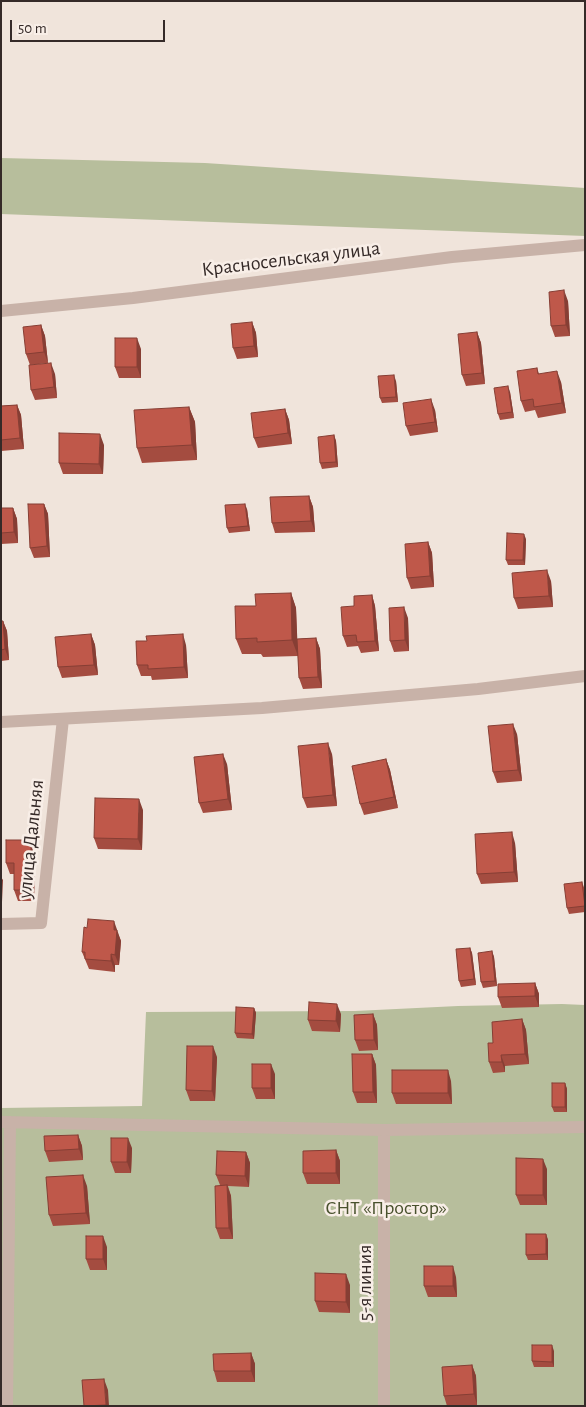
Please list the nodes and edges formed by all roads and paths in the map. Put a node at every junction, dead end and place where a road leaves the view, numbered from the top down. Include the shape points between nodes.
1 (585, 246) edge
2 (1, 311) edge
3 (585, 676) edge
4 (62, 719) junction
5 (1, 722) edge
6 (1, 924) edge
7 (5, 1122) edge
8 (585, 1127) edge
9 (384, 1130) junction
10 (7, 1406) edge
11 (384, 1406) edge

1 - 2 street, Красносельская улица via 452,257 133,298
3 - 4 street via 262,708
4 - 5 street
4 - 6 street, улица Дальняя via 41,923
7 - 9 street
7 - 10 street
8 - 9 street
9 - 11 street, 5-я линия

